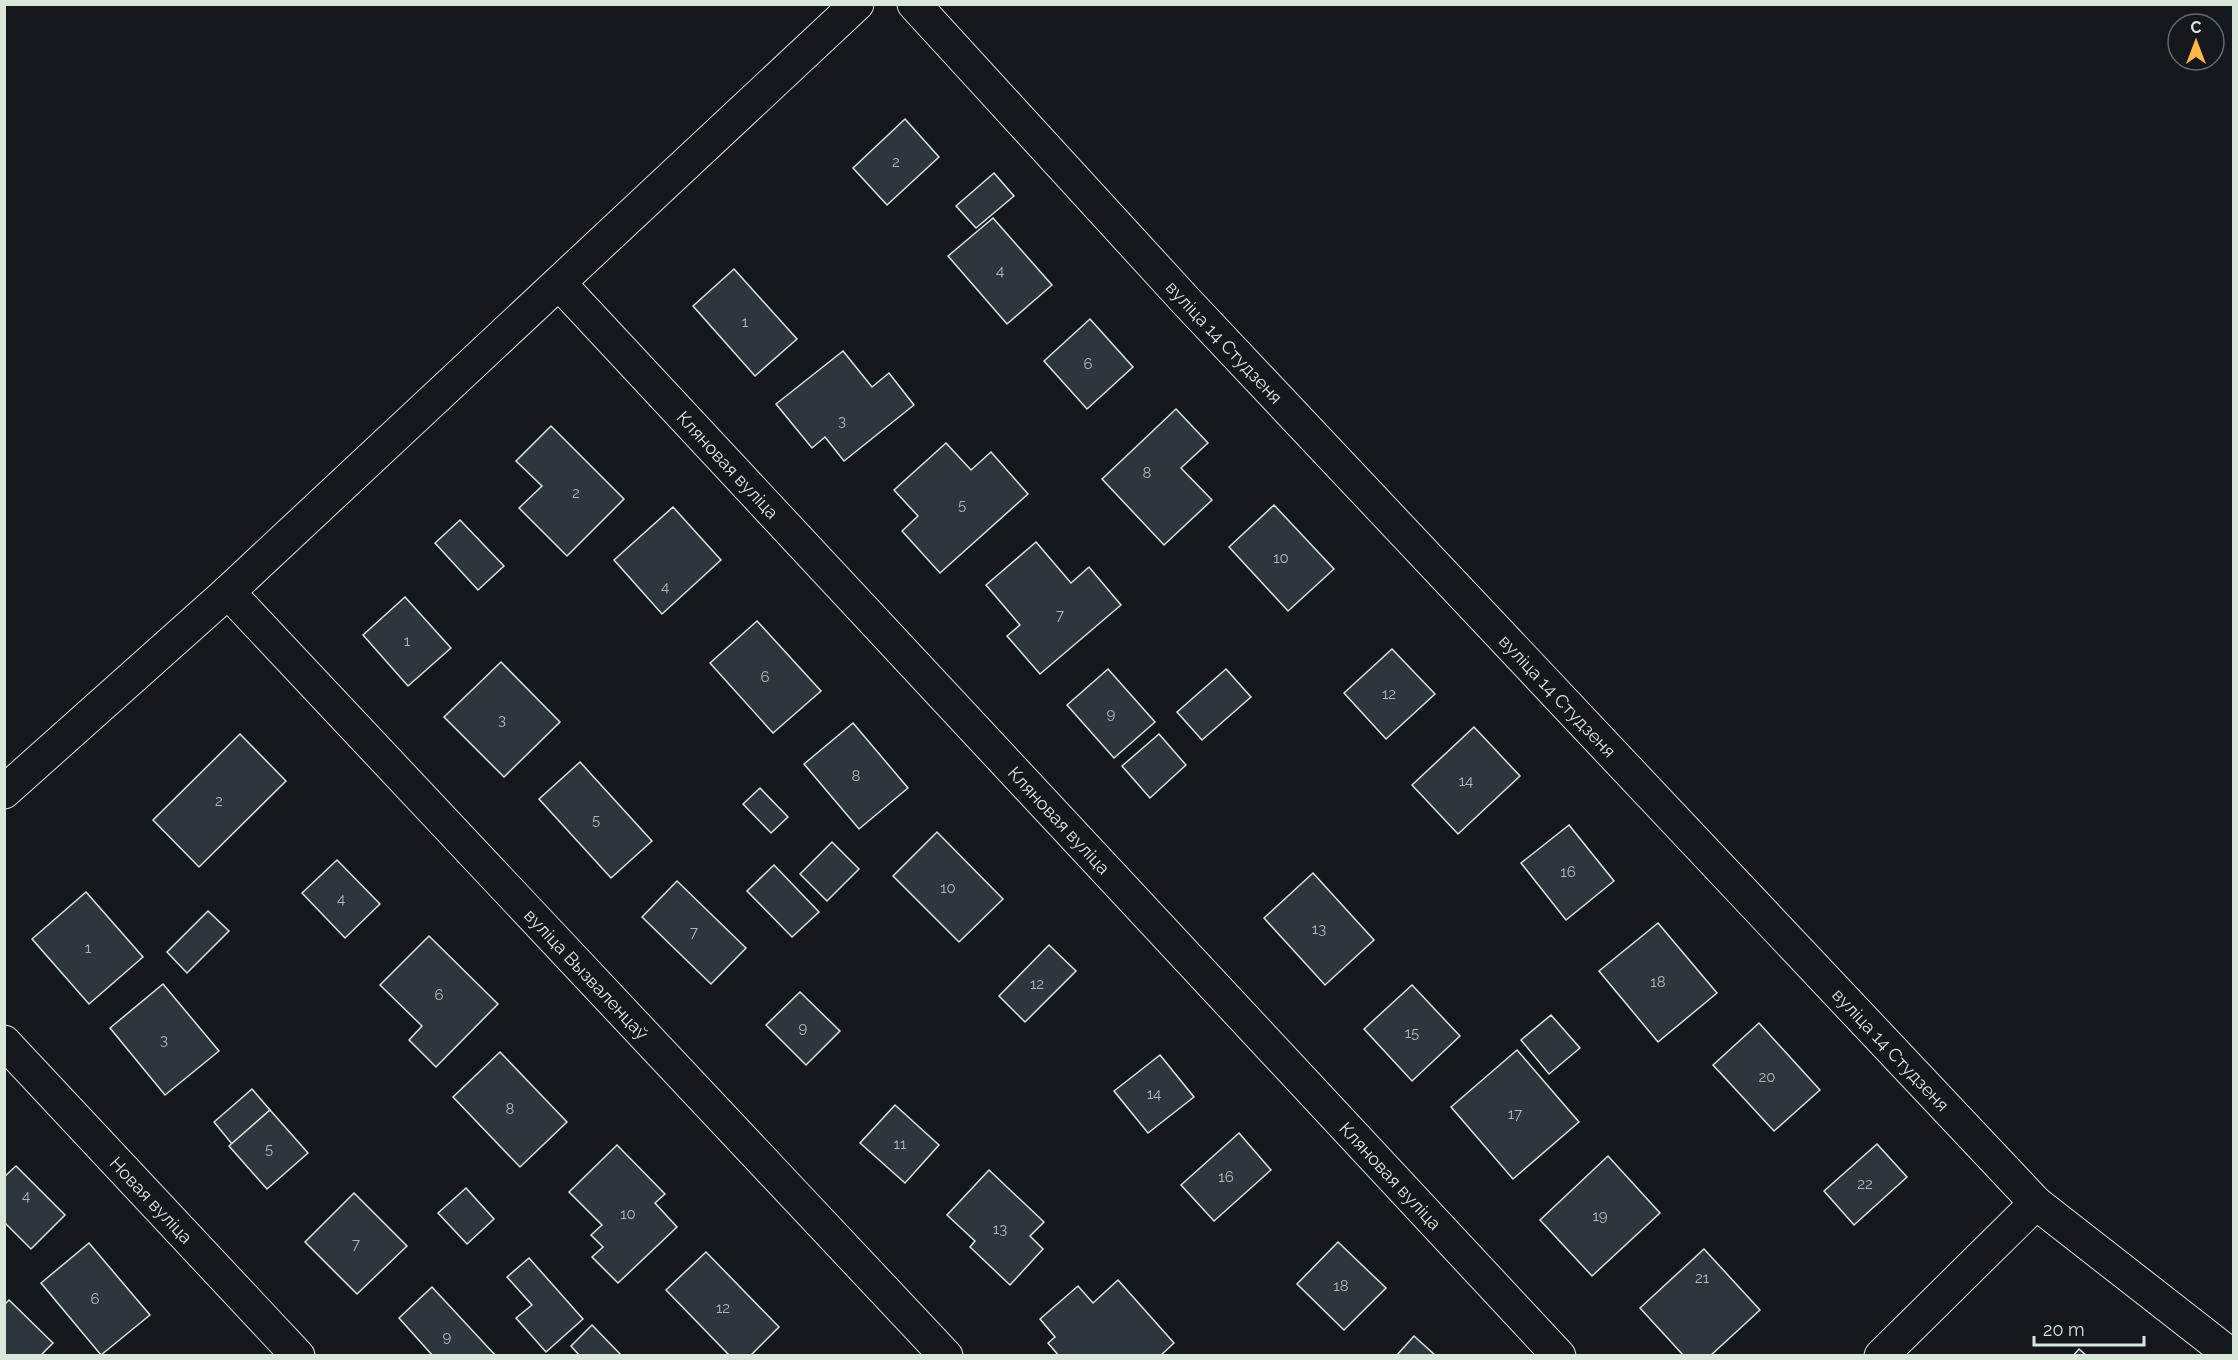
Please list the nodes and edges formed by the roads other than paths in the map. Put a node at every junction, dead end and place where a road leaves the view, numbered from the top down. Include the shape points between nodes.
1 (857, 4) edge
2 (914, 4) edge
3 (559, 283) junction
4 (228, 592) junction
5 (4, 792) edge
6 (4, 1042) edge
7 (2036, 1203) junction
8 (298, 1356) edge
9 (946, 1356) edge
10 (1559, 1356) edge
11 (1881, 1356) edge
12 (2232, 1356) edge

1 - 3 street
2 - 7 street, вуліца 14 Студзеня via 1194,309
3 - 4 street
3 - 10 street, Кляновая вуліца
4 - 5 street
4 - 9 street, вуліца Вызваленцаў
6 - 8 street, Новая вуліца
7 - 11 street
7 - 12 street, вуліца 14 Студзеня

